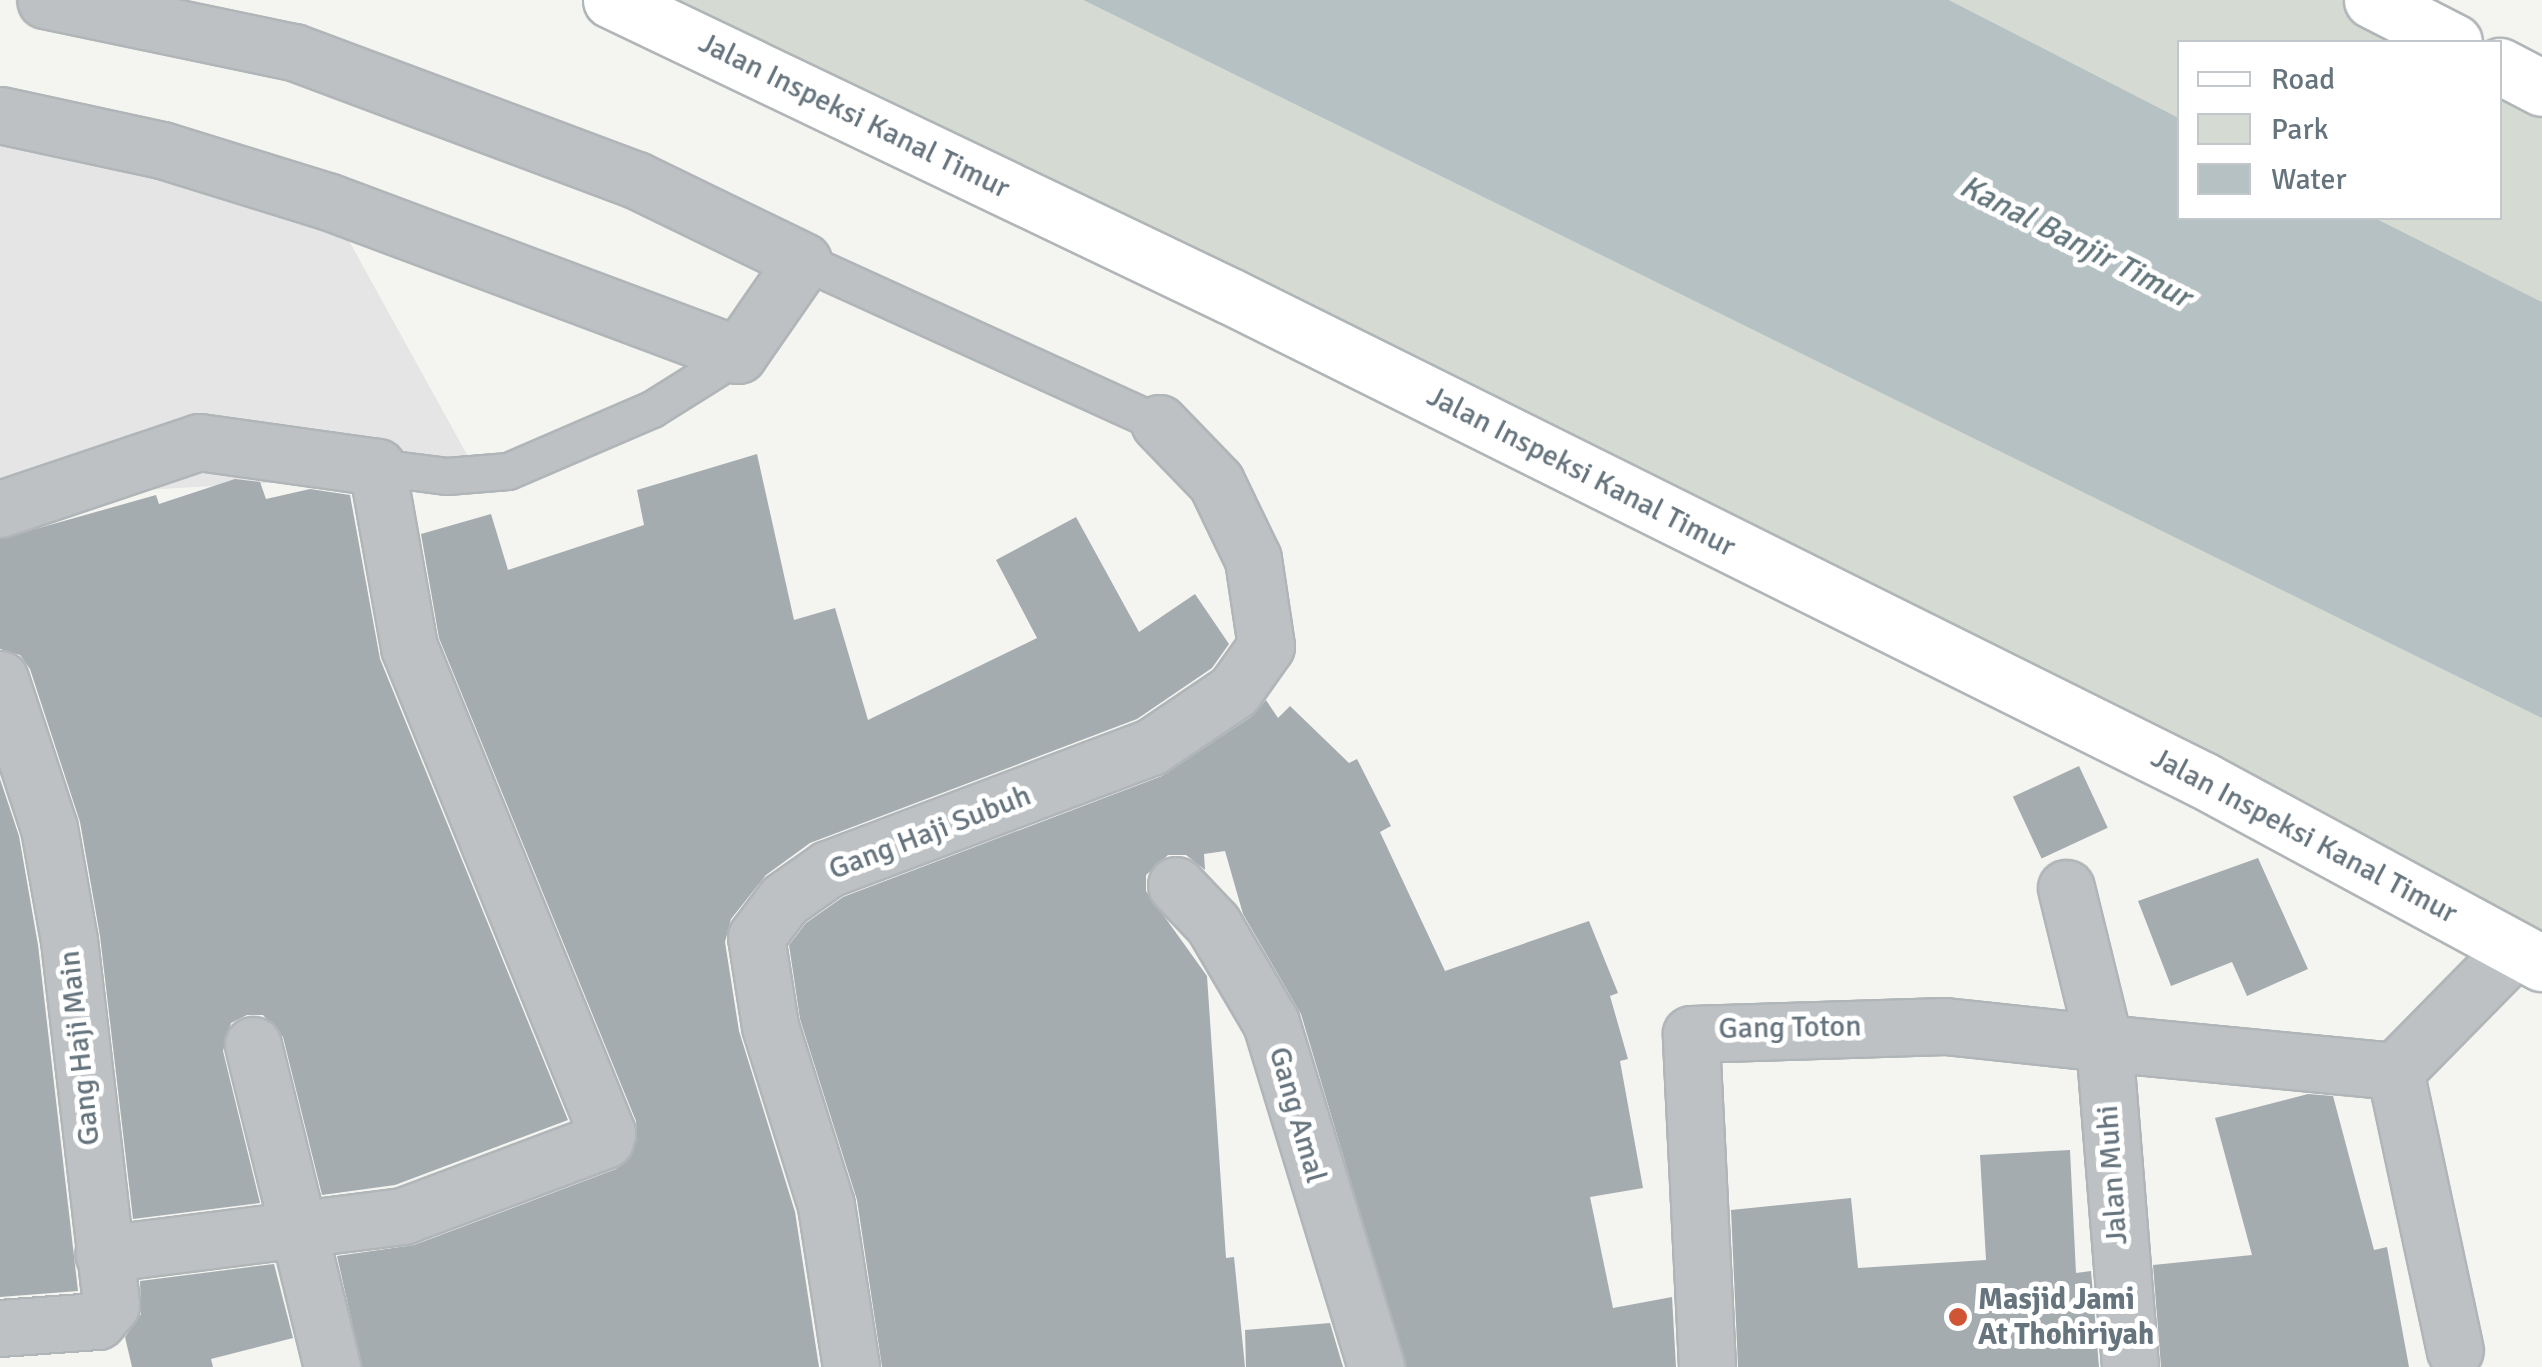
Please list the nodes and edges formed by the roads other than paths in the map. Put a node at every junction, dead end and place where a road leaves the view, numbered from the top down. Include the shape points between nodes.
1 (45, 0) edge
2 (611, 0) edge
3 (2372, 0) edge
4 (2450, 40) edge
5 (0, 116) edge
6 (803, 260) junction
7 (738, 355) junction
8 (1159, 422) joint
9 (377, 468) junction
10 (0, 509) edge
11 (0, 678) edge
12 (1176, 885) dead end
13 (2066, 888) dead end
14 (2528, 956) edge
15 (2104, 1043) junction
16 (253, 1045) dead end
17 (2395, 1070) junction
18 (294, 1226) junction
19 (104, 1254) junction
20 (0, 1328) edge
21 (2455, 1350) dead end
22 (332, 1367) edge
23 (851, 1367) edge
24 (1376, 1367) edge
25 (1707, 1367) edge
26 (2130, 1367) edge

1 - 6 street via 293,52 636,180
2 - 14 street, Jalan Inspeksi Kanal Timur via 1212,288 2203,780
3 - 4 street
5 - 7 street via 162,150 326,201
6 - 7 street
6 - 8 lane
7 - 9 lane via 652,410 508,471 447,476
8 - 23 street, Gang Haji Subuh via 1216,482 1253,559 1266,646 1234,692 1152,747 828,870 784,900 756,937 770,1026 826,1205
9 - 10 street via 199,442
9 - 18 street via 408,647 607,1136 403,1216
11 - 19 street, Gang Haji Main via 49,828 71,958
12 - 24 street, Gang Amal via 1213,924 1271,1023
13 - 15 street, Jalan Muhi
14 - 17 street
15 - 17 street
15 - 25 street, Gang Toton via 1945,1026 1691,1034
15 - 26 street, Jalan Muhi
16 - 18 street
17 - 21 street
18 - 19 street
18 - 22 street
19 - 20 street, Gang Haji Main via 108,1314

